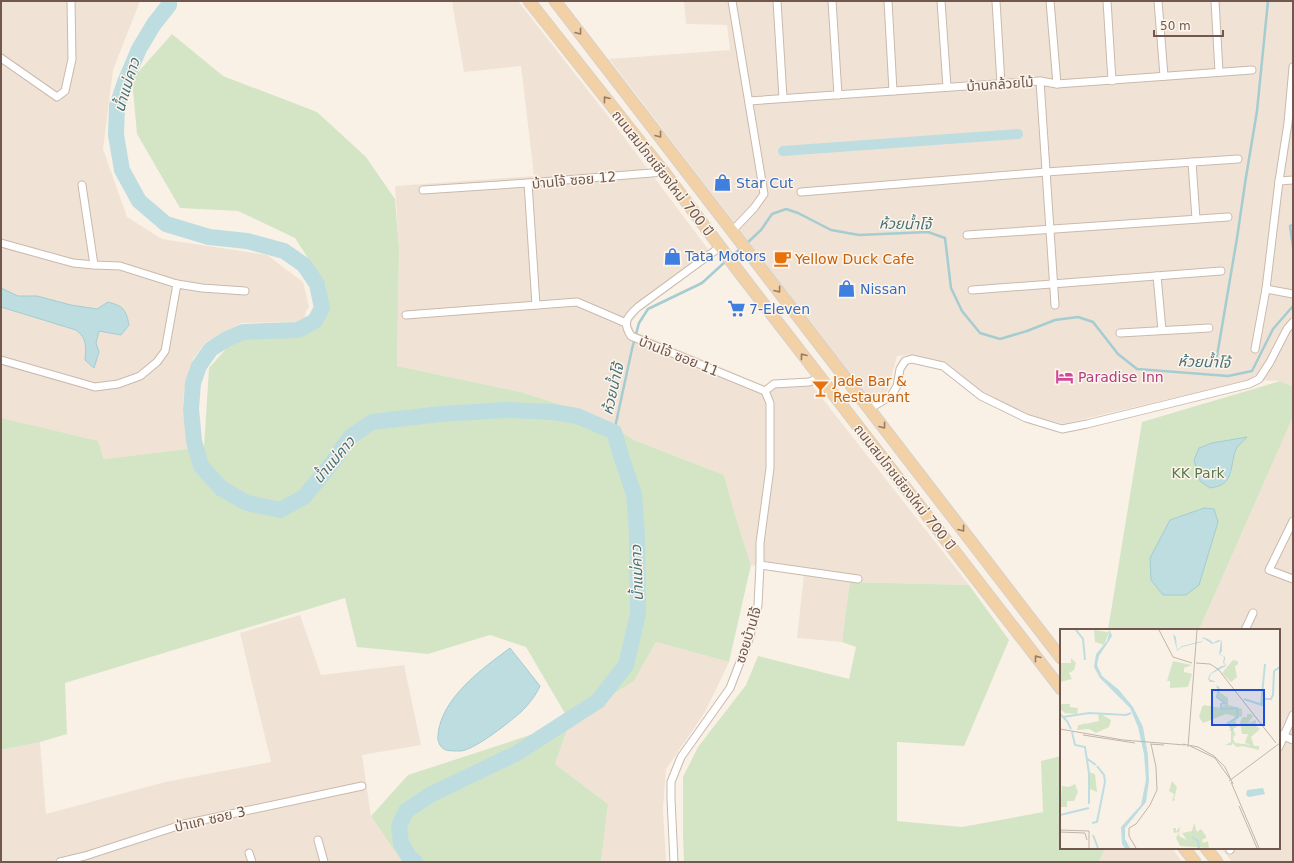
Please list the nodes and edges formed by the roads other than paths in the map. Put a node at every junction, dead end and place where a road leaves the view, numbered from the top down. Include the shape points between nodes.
1 (71, 1) edge
2 (529, 1) edge
3 (555, 1) edge
4 (732, 1) edge
5 (777, 1) edge
6 (832, 1) edge
7 (888, 1) edge
8 (941, 1) edge
9 (996, 1) edge
10 (1050, 1) edge
11 (1107, 1) edge
12 (1158, 1) edge
13 (1215, 1) edge
14 (1, 58) edge
15 (1252, 70) dead end
16 (1220, 72) junction
17 (1293, 72) edge
18 (1164, 76) junction
19 (1112, 80) junction
20 (1040, 81) junction
21 (1001, 84) junction
22 (1057, 84) junction
23 (947, 88) junction
24 (893, 91) junction
25 (838, 95) junction
26 (783, 98) junction
27 (749, 101) junction
28 (1290, 122) edge
29 (1238, 159) dead end
30 (1192, 162) junction
31 (664, 172) junction
32 (1046, 172) junction
33 (1279, 180) junction
34 (1293, 180) edge
35 (528, 183) junction
36 (82, 185) dead end
37 (423, 190) dead end
38 (801, 192) dead end
39 (1228, 217) dead end
40 (1196, 219) junction
41 (733, 230) junction
42 (1050, 230) junction
43 (967, 235) dead end
44 (1, 243) edge
45 (722, 249) junction
46 (94, 265) junction
47 (1221, 271) dead end
48 (1157, 276) junction
49 (177, 284) junction
50 (1053, 284) junction
51 (1266, 289) junction
52 (245, 290) dead end
53 (972, 290) dead end
54 (1293, 294) edge
55 (536, 305) junction
56 (1055, 305) dead end
57 (406, 315) dead end
58 (1293, 322) edge
59 (626, 323) junction
60 (1209, 328) dead end
61 (1162, 330) junction
62 (1120, 333) dead end
63 (1255, 349) dead end
64 (1, 360) edge
65 (820, 378) junction
66 (765, 391) junction
67 (869, 409) junction
68 (1293, 520) edge
69 (760, 565) junction
70 (858, 579) dead end
71 (1293, 579) edge
72 (1253, 613) dead end
73 (1245, 629) edge
74 (1060, 657) edge
75 (1060, 688) edge
76 (1293, 715) edge
77 (1281, 735) edge
78 (1293, 740) edge
79 (362, 786) dead end
80 (318, 840) dead end
81 (1185, 849) edge
82 (1207, 849) edge
83 (249, 852) dead end
84 (60, 862) edge
85 (252, 862) edge
86 (324, 862) edge
87 (674, 862) edge
88 (1195, 862) edge
89 (1217, 862) edge

1 - 14 street via 72,59 65,91 57,97
31 -> 2 main road, ถนนสมโภชเชียงใหม่ 700 ปี
3 -> 41 main road, ถนนสมโภชเชียงใหม่ 700 ปี
4 - 27 street
5 - 26 street
6 - 25 street
7 - 24 street
8 - 23 street
9 - 21 street
10 - 22 street
11 - 19 street
12 - 18 street
13 - 16 street
15 - 16 street, บ้านกล้วยไม้
16 - 18 street, บ้านกล้วยไม้
17 - 28 street
18 - 19 street, บ้านกล้วยไม้
19 - 22 street, บ้านกล้วยไม้
20 - 21 street, บ้านกล้วยไม้
20 - 22 street, บ้านกล้วยไม้
20 - 32 street
21 - 23 street, บ้านกล้วยไม้
23 - 24 street, บ้านกล้วยไม้
24 - 25 street, บ้านกล้วยไม้
25 - 26 street, บ้านกล้วยไม้
26 - 27 street, บ้านกล้วยไม้
27 - 41 street via 764,194
28 - 33 street
29 - 30 street
30 - 32 street
30 - 40 street
31 - 35 street, บ้านโจ้ ซอย 12
31 - 45 main road, ถนนสมโภชเชียงใหม่ 700 ปี
32 - 38 street
32 - 42 street
33 - 34 street
33 - 51 street
35 - 37 street, บ้านโจ้ ซอย 12
35 - 55 street
36 - 46 street
39 - 40 street
40 - 42 street
41 -> 67 main road, ถนนสมโภชเชียงใหม่ 700 ปี
42 - 43 street
42 - 50 street
44 - 46 street via 73,263
45 - 59 street, บ้านโจ้ ซอย 11 via 638,307 628,316
65 -> 45 main road, ถนนสมโภชเชียงใหม่ 700 ปี
46 - 49 street via 120,266
47 - 48 street
48 - 50 street
48 - 61 street
49 - 52 street
49 - 64 street via 165,351 157,362 140,376 118,384 95,387
50 - 53 street
50 - 56 street
51 - 54 street
51 - 63 street
55 - 57 street
55 - 59 street via 577,302
58 - 67 street via 1259,379 1248,384 1087,424 1062,429 1026,418 981,396 943,366 912,358 905,361 900,369 897,386 890,396
59 - 66 street, บ้านโจ้ ซอย 11 via 631,336
60 - 61 street
61 - 62 street
65 - 66 street via 809,382 774,384
75 -> 65 main road, ถนนสมโภชเชียงใหม่ 700 ปี
66 - 69 street, ซอยบ้านโจ้ via 770,403 770,468 760,543
67 -> 74 main road, ถนนสมโภชเชียงใหม่ 700 ปี
68 - 71 street via 1269,570
69 - 70 street
69 - 87 street, ซอยบ้านโจ้ via 758,605 750,639 730,688 680,757 671,782
72 - 73 street
76 - 77 street
77 - 78 street
79 - 84 street, ป่าแก ซอย 3 via 184,824
80 - 86 street
81 - 88 main road
82 - 89 main road
83 - 85 street

